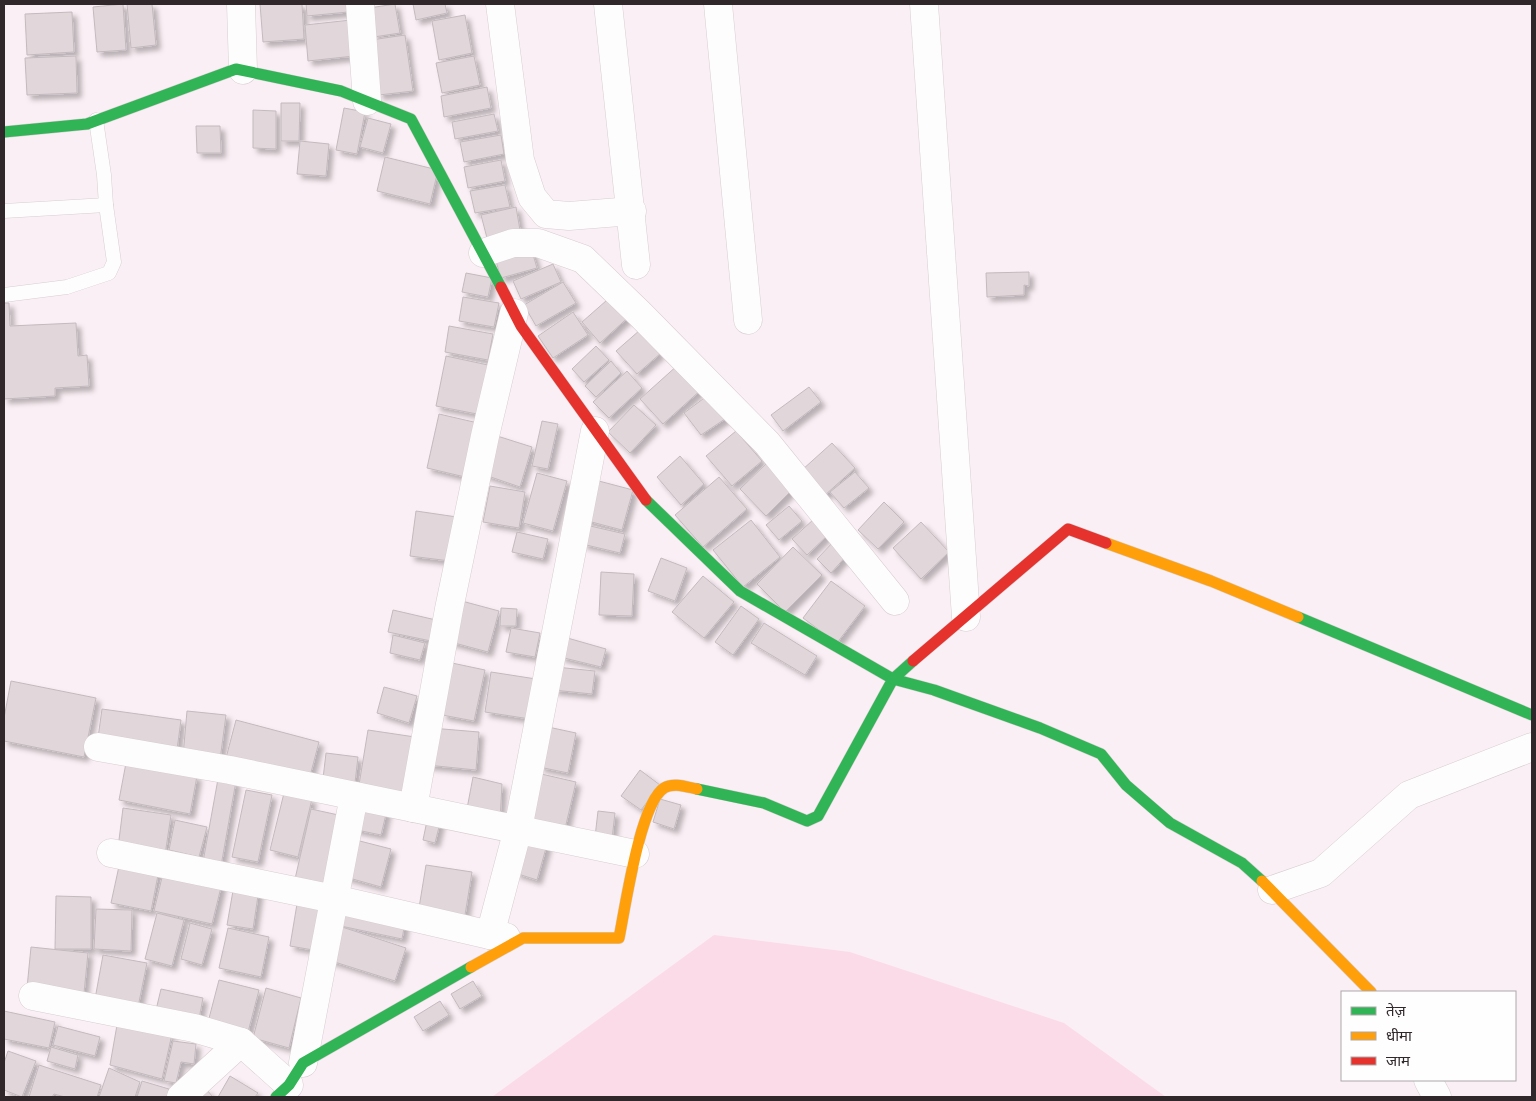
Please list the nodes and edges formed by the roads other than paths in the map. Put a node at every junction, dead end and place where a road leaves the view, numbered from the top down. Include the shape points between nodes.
1 (241, 4) edge
2 (360, 4) edge
3 (500, 4) edge
4 (608, 4) edge
5 (718, 4) edge
6 (924, 4) edge
7 (243, 70) junction
8 (367, 101) junction
9 (96, 120) junction
10 (4, 132) edge
11 (106, 205) junction
12 (4, 211) edge
13 (632, 211) junction
14 (483, 253) junction
15 (636, 265) dead end
16 (4, 295) edge
17 (514, 313) junction
18 (748, 320) dead end
19 (595, 431) junction
20 (895, 601) dead end
21 (966, 616) junction
22 (893, 679) junction
23 (1532, 715) edge
24 (98, 747) dead end
25 (1532, 748) edge
26 (354, 796) junction
27 (413, 808) junction
28 (518, 829) junction
29 (110, 853) dead end
30 (635, 854) junction
31 (1272, 890) junction
32 (334, 899) junction
33 (490, 935) junction
34 (523, 938) junction
35 (1370, 991) edge
36 (33, 996) dead end
37 (241, 1042) junction
38 (1429, 1081) edge
39 (289, 1082) edge
40 (181, 1097) edge
41 (1437, 1097) edge

1 - 7 street
2 - 8 street
3 - 13 street via 520,160 532,196 546,214 569,216
4 - 13 street
5 - 18 street
6 - 21 street
7 - 8 street via 342,91
7 - 9 street via 236,69
8 - 14 street via 411,119
9 - 10 street via 87,124
9 - 11 lane
11 - 12 lane
11 - 16 lane via 114,262 109,273 67,287
13 - 15 street
14 - 17 street
14 - 20 street via 512,243 538,243 583,259 767,443
17 - 19 street
17 - 27 street via 449,609
19 - 22 street via 648,502 740,591
19 - 28 street
21 - 22 street
21 - 23 street via 1068,529 1211,581
22 - 30 street via 818,816 807,821 764,803 671,785 662,789 650,807
22 - 31 street via 934,690 1040,728 1102,754 1126,785 1170,823 1242,862
24 - 26 street via 222,768
25 - 31 street via 1409,795 1321,872
26 - 27 street
26 - 32 street
27 - 28 street
28 - 30 street
28 - 33 street
29 - 32 street
30 - 34 street via 619,938
31 - 35 street
32 - 33 street
32 - 39 street
33 - 34 street
34 - 39 street
36 - 37 street via 194,1028
37 - 39 street
37 - 40 street
38 - 41 street

